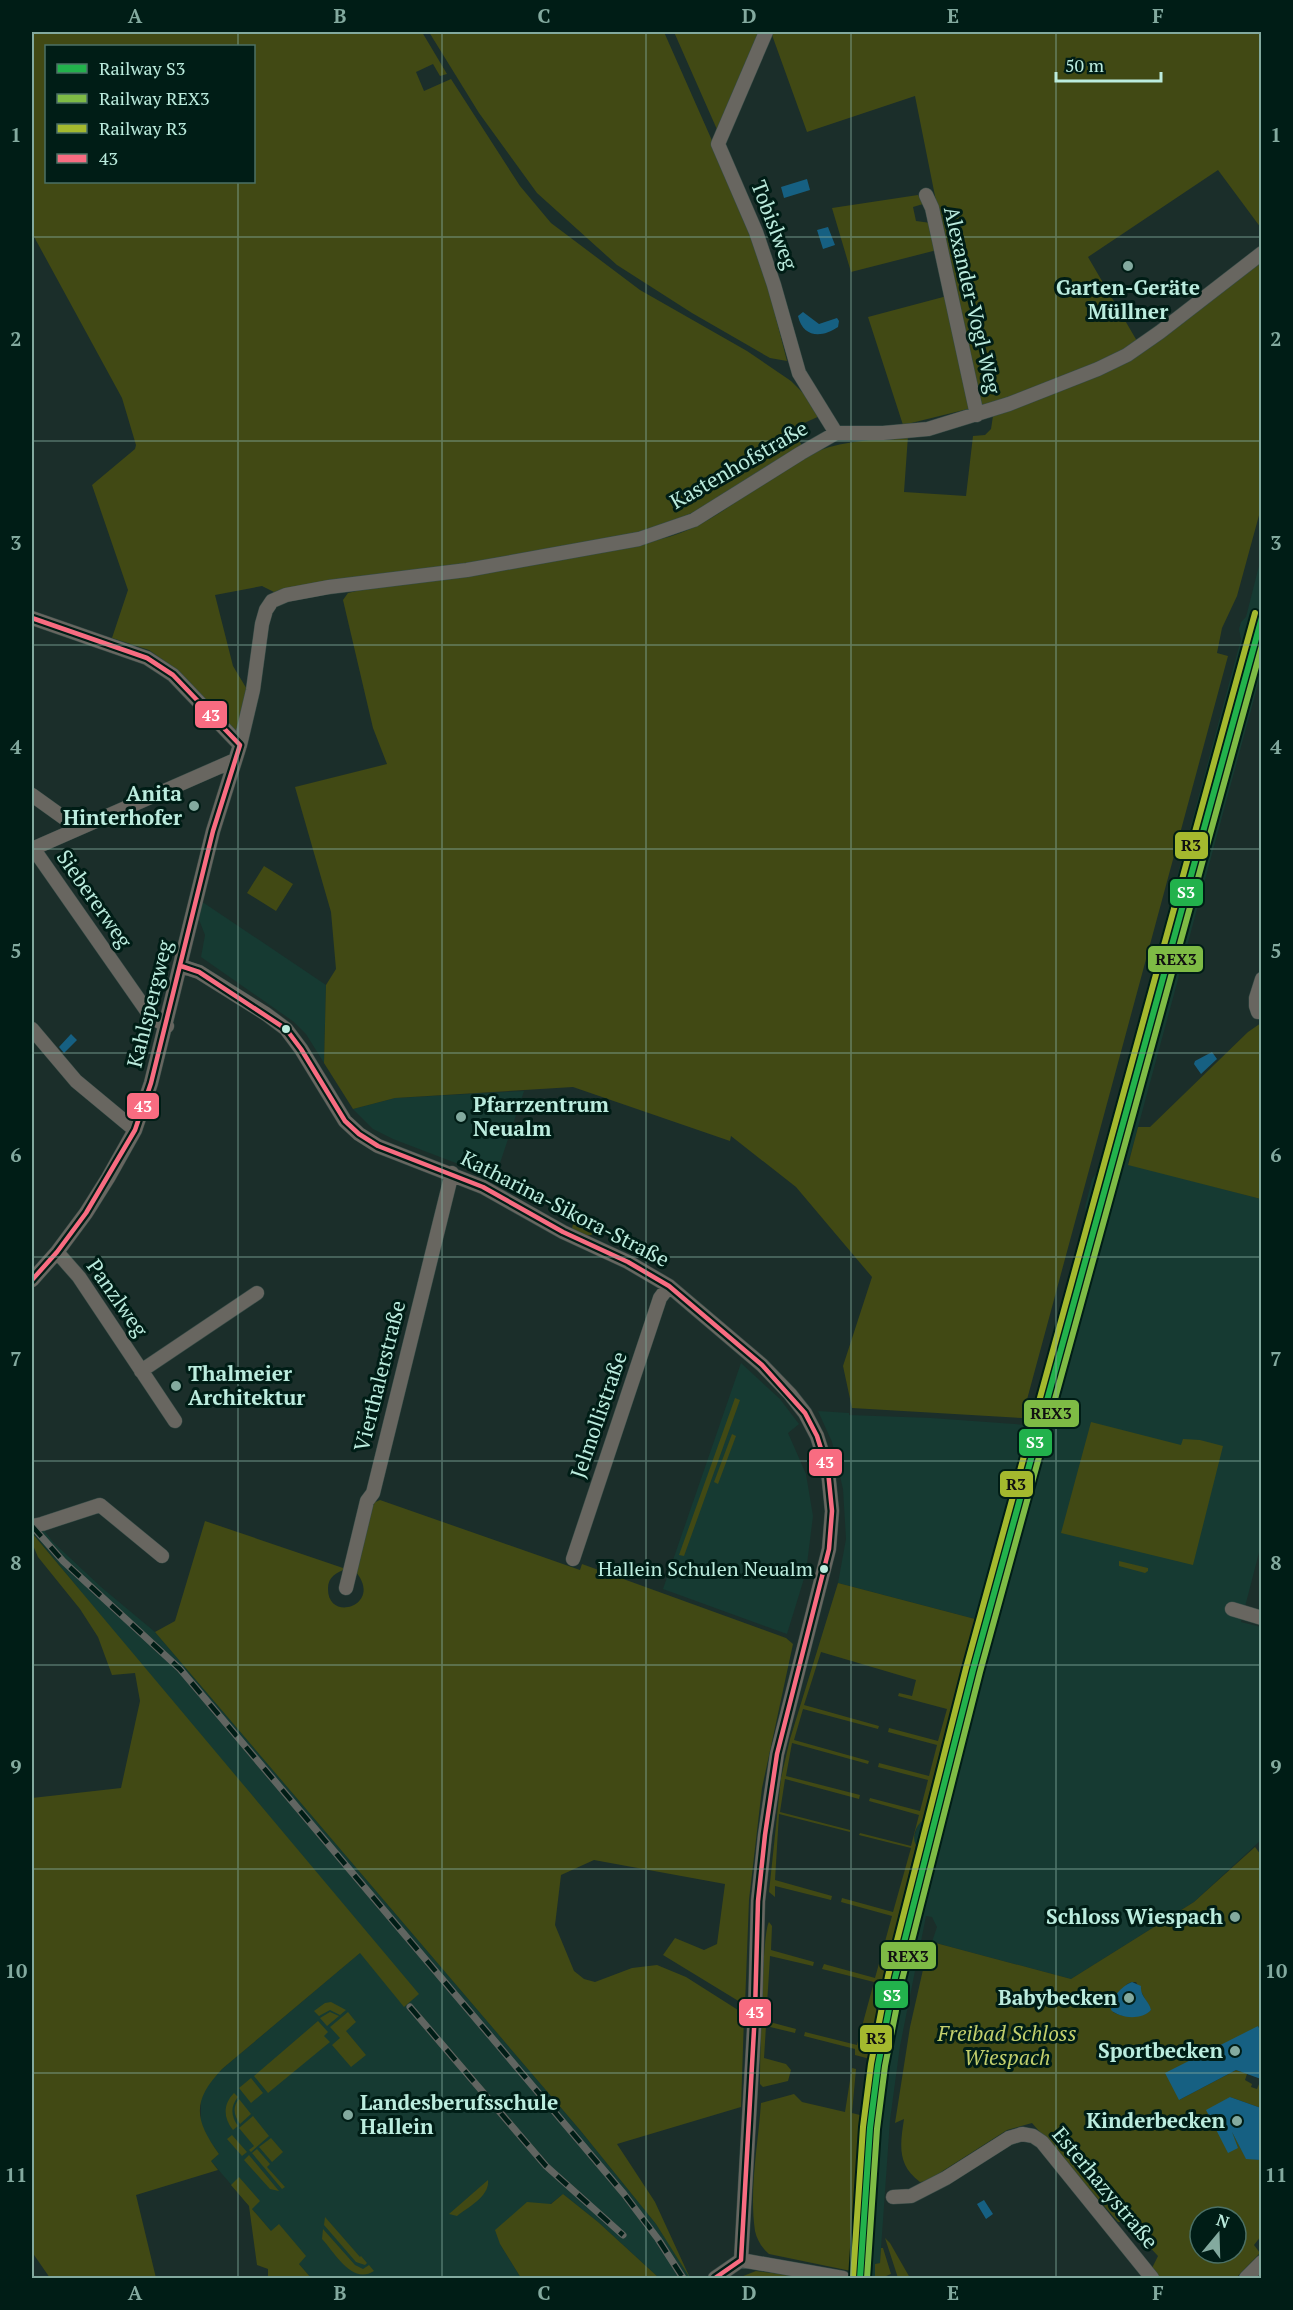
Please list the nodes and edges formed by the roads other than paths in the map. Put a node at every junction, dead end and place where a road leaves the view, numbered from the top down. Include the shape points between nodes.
1 (766, 32) edge
2 (926, 195) dead end
3 (1262, 253) edge
4 (977, 415) junction
5 (836, 433) junction
6 (32, 618) edge
7 (240, 745) junction
8 (235, 760) junction
9 (32, 795) edge
10 (78, 828) junction
11 (32, 849) edge
12 (181, 966) junction
13 (1262, 979) edge
14 (1262, 1012) edge
15 (167, 1026) junction
16 (32, 1029) edge
17 (135, 1130) junction
18 (452, 1173) junction
19 (57, 1252) junction
20 (32, 1280) edge
21 (669, 1286) junction
22 (257, 1293) dead end
23 (141, 1371) junction
24 (175, 1421) dead end
25 (32, 1526) edge
26 (162, 1556) dead end
27 (573, 1559) dead end
28 (346, 1588) dead end
29 (1232, 1609) dead end
30 (1262, 1618) edge
31 (893, 2197) dead end
32 (741, 2260) junction
33 (1262, 2262) edge
34 (715, 2278) edge
35 (843, 2278) edge
36 (1152, 2278) edge
37 (1246, 2278) edge

1 - 5 street, Tobislweg via 718,144 756,232 799,373
2 - 4 street, Alexander-Vogl-Weg
3 - 4 street, Kastenhofstraße via 1127,355
4 - 5 street, Kastenhofstraße via 928,429
5 - 7 street, Kastenhofstraße via 694,520 639,539 468,570 318,589 272,601 262,624
6 - 7 street via 147,658 173,675
7 - 8 street, Kahlspergweg
8 - 10 street
8 - 12 street, Kahlspergweg via 213,831
9 - 10 street
10 - 11 street
11 - 15 street, Siebererweg via 151,1017
12 - 15 street, Kahlspergweg
12 - 18 street, Katharina-Sikora-Straße via 199,972 286,1029 345,1121 359,1134 378,1146
13 - 14 street via 1256,1006
15 - 17 street, Kahlspergweg
16 - 17 street via 76,1081
17 - 19 street, Kahlspergweg via 86,1213
18 - 21 street, Katharina-Sikora-Straße
18 - 28 street, Vierthalerstraße
19 - 20 street, Kahlspergweg
19 - 23 street, Panzlweg via 79,1277
21 - 27 street, Jelmollistraße via 660,1298
21 - 32 street, Katharina-Sikora-Straße via 762,1365 805,1413 828,1471 832,1511 829,1549 777,1754 765,1835 758,1901
22 - 23 street, Panzlweg
23 - 24 street, Panzlweg
25 - 26 street via 100,1505
29 - 30 street
31 - 36 street, Esterhazystraße via 911,2196 1009,2138 1033,2136 1042,2142
32 - 34 street
32 - 35 street
33 - 37 street

